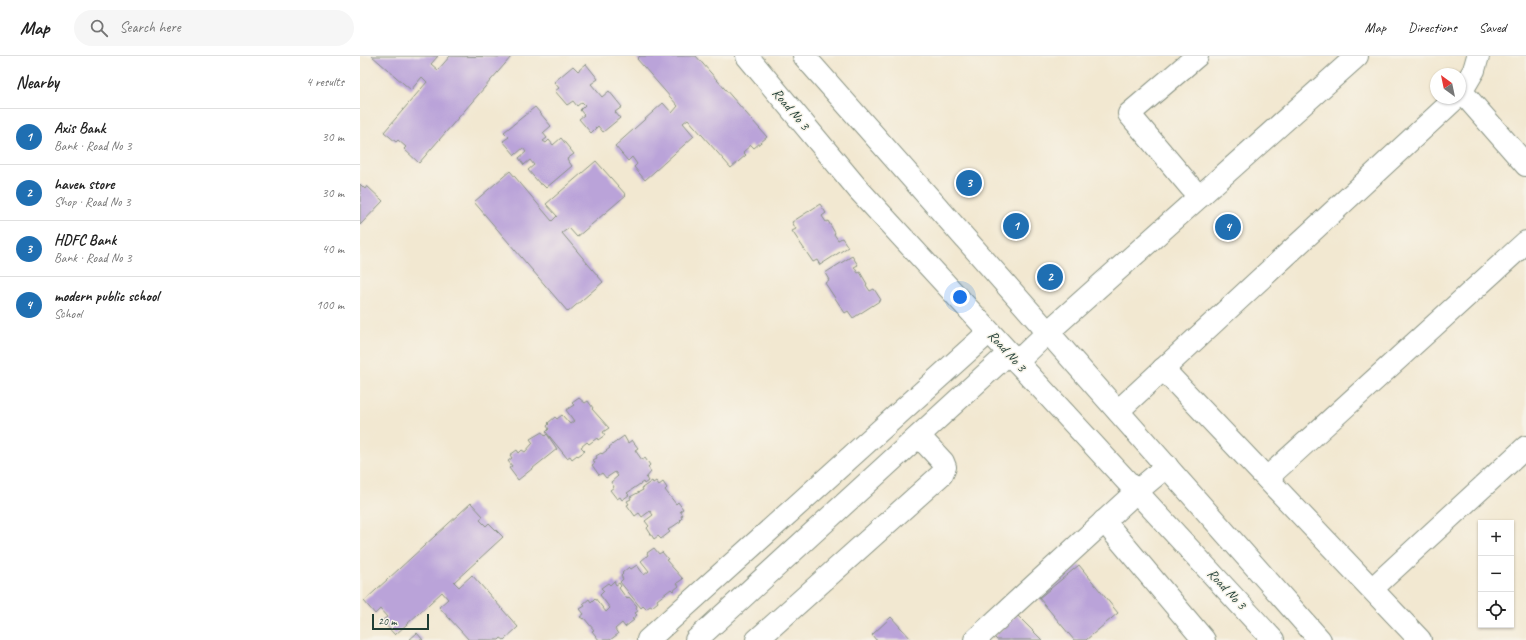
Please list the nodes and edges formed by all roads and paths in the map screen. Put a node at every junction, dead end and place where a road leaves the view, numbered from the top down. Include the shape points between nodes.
1 (747, 56) edge
2 (804, 56) edge
3 (1197, 56) edge
4 (1357, 56) edge
5 (1478, 56) edge
6 (1466, 83) edge
7 (1466, 102) edge
8 (1449, 104) edge
9 (1526, 166) edge
10 (1199, 197) junction
11 (1526, 242) edge
12 (989, 332) junction
13 (1048, 332) junction
14 (1013, 358) junction
15 (1163, 369) junction
16 (1118, 411) junction
17 (918, 436) junction
18 (1526, 447) edge
19 (1167, 466) junction
20 (1266, 478) junction
21 (1136, 492) junction
22 (1104, 521) junction
23 (1372, 588) junction
24 (1202, 639) edge
25 (648, 640) edge
26 (696, 640) edge
27 (757, 640) edge
28 (975, 640) edge
29 (1273, 640) edge
30 (1320, 640) edge
31 (1420, 640) edge

1 - 12 street, Road No 3 via 858,189
2 - 13 street
3 - 10 street via 1130,114
4 - 10 street
5 - 6 street
7 - 9 street
8 - 15 street
10 - 13 street
11 - 20 street
12 - 14 street, Road No 3
12 - 25 street
13 - 14 street
13 - 16 street
14 - 17 street
14 - 21 street, Road No 3
15 - 16 street
15 - 20 street
16 - 19 street
17 - 26 street
17 - 27 street via 943,462 945,468 942,474
18 - 23 street
19 - 21 street
19 - 30 street
20 - 23 street
21 - 22 street
21 - 29 street, Road No 3
22 - 24 street
22 - 28 street
23 - 31 street

